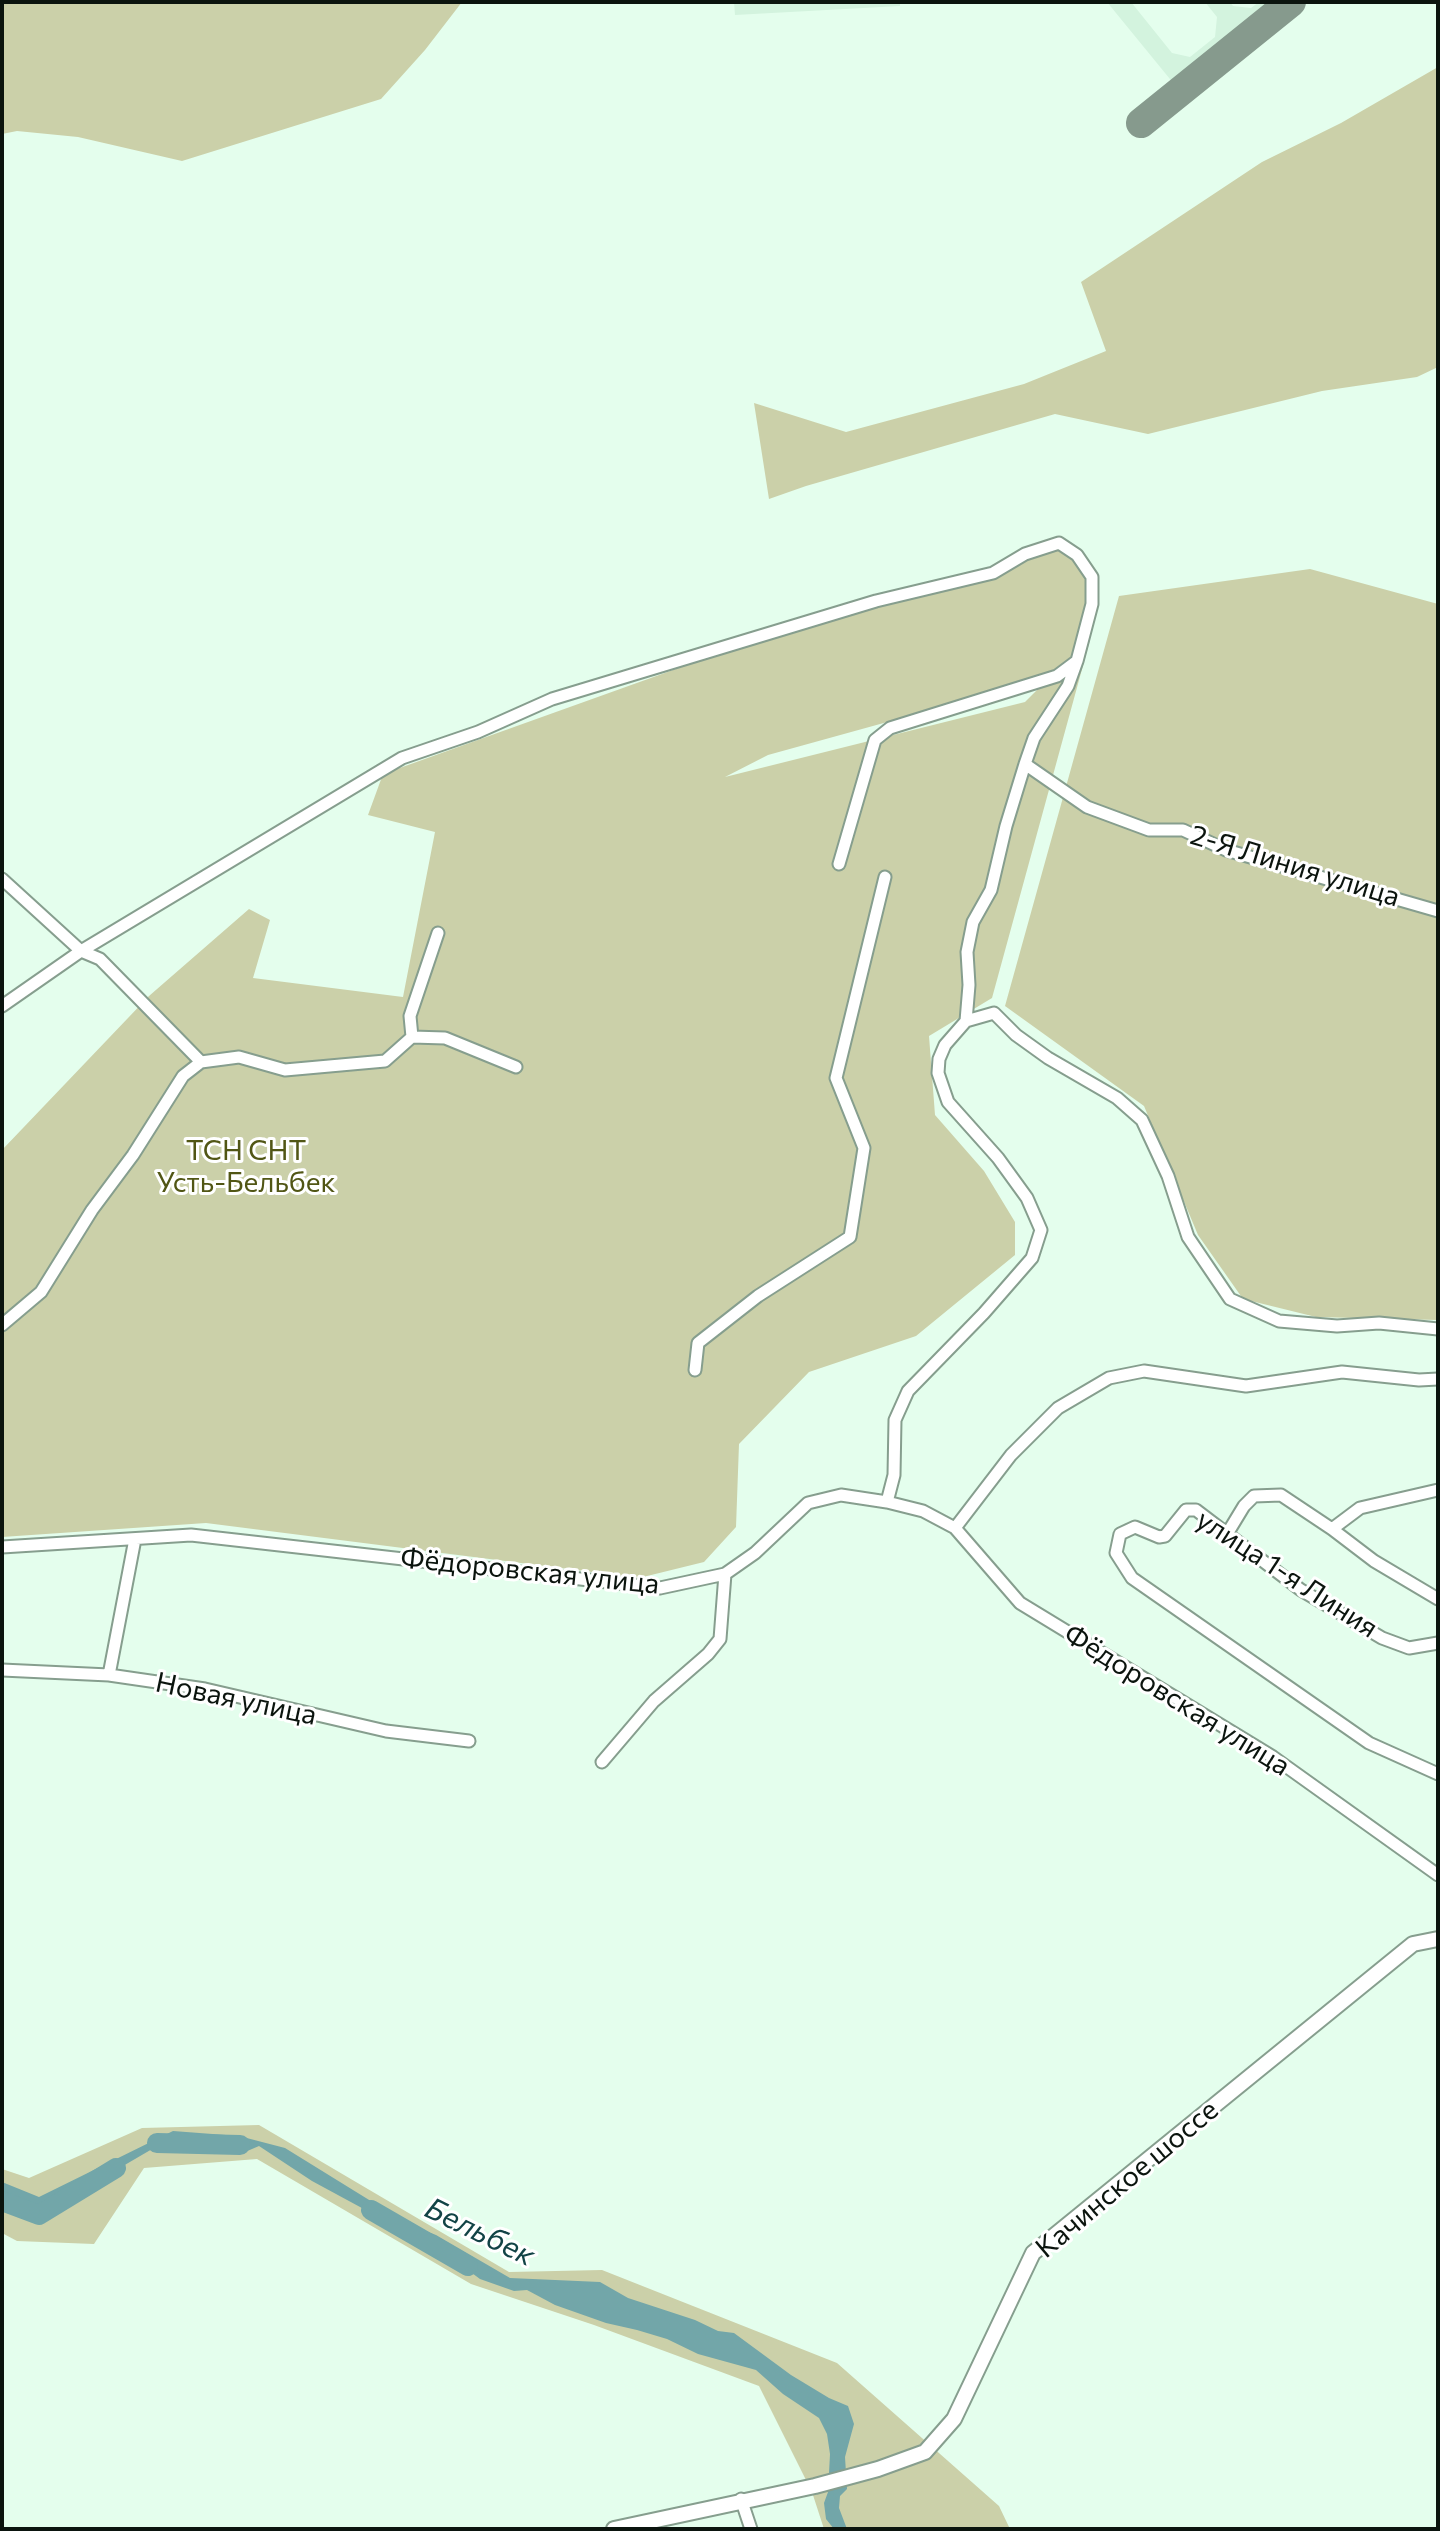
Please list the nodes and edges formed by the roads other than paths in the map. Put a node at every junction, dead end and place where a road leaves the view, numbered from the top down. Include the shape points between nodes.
1 (1077, 661) junction
2 (1025, 764) junction
3 (839, 864) dead end
4 (885, 877) dead end
5 (2, 879) edge
6 (1438, 911) edge
7 (438, 933) dead end
8 (81, 951) junction
9 (3, 1004) edge
10 (966, 1021) junction
11 (412, 1037) junction
12 (201, 1062) junction
13 (516, 1067) dead end
14 (2, 1325) edge
15 (1438, 1329) edge
16 (695, 1370) dead end
17 (1438, 1379) edge
18 (1438, 1490) edge
19 (887, 1502) junction
20 (955, 1528) junction
21 (1332, 1529) junction
22 (1227, 1534) junction
23 (135, 1539) junction
24 (2, 1547) edge
25 (725, 1574) junction
26 (1438, 1599) edge
27 (1438, 1643) edge
28 (2, 1670) edge
29 (109, 1675) junction
30 (469, 1741) dead end
31 (602, 1762) dead end
32 (1438, 1774) edge
33 (1438, 1875) edge
34 (1438, 1939) edge
35 (741, 2499) junction
36 (614, 2529) edge
37 (751, 2529) edge

1 - 2 street
1 - 3 street via 1057,676 890,728 875,740
1 - 8 street via 1092,604 1092,577 1077,555 1059,543 1025,554 993,573 876,601 552,699 402,758
2 - 6 street, 2-Я Линия улица via 1087,807 1149,830 1183,830 1226,850
2 - 10 street via 991,890 973,922
4 - 16 street via 836,1078 864,1148 850,1237 758,1296 698,1343
5 - 8 street
7 - 11 street via 410,1016
8 - 9 street
8 - 12 street via 100,959
10 - 15 street via 994,1013 1016,1035 1117,1098 1142,1120 1188,1237 1230,1299 1279,1321
10 - 19 street via 939,1059 948,1102 998,1158 1027,1198 1041,1230 1032,1258 908,1391 895,1420 894,1475
11 - 12 street via 385,1061 285,1070 239,1057
11 - 13 street via 445,1038
12 - 14 street via 183,1076 41,1292
17 - 20 street via 1342,1372 1246,1386 1144,1371 1109,1378 1058,1408 1011,1455
18 - 21 street via 1360,1508
19 - 20 street, Фёдоровская улица via 923,1511
19 - 25 street, Фёдоровская улица via 841,1495 808,1503
20 - 33 street, Фёдоровская улица via 1020,1603 1273,1757
21 - 22 street via 1281,1495 1254,1496
21 - 26 street
22 - 27 street, улица 1-я Линия via 1301,1590 1382,1638 1409,1648
22 - 32 street, улица 1-я Линия via 1196,1510 1186,1510 1165,1536 1135,1527 1120,1534 1116,1553 1132,1578 1369,1743
23 - 24 street, Фёдоровская улица
23 - 25 street, Фёдоровская улица via 191,1535 660,1588
23 - 29 street
25 - 31 street via 720,1639 654,1701
28 - 29 street, Новая улица
29 - 30 street, Новая улица via 205,1689 386,1731
34 - 35 main road, Качинское шоссе via 1413,1944 1033,2253 954,2419 925,2452 815,2486
35 - 36 main road, Качинское шоссе
35 - 37 street

